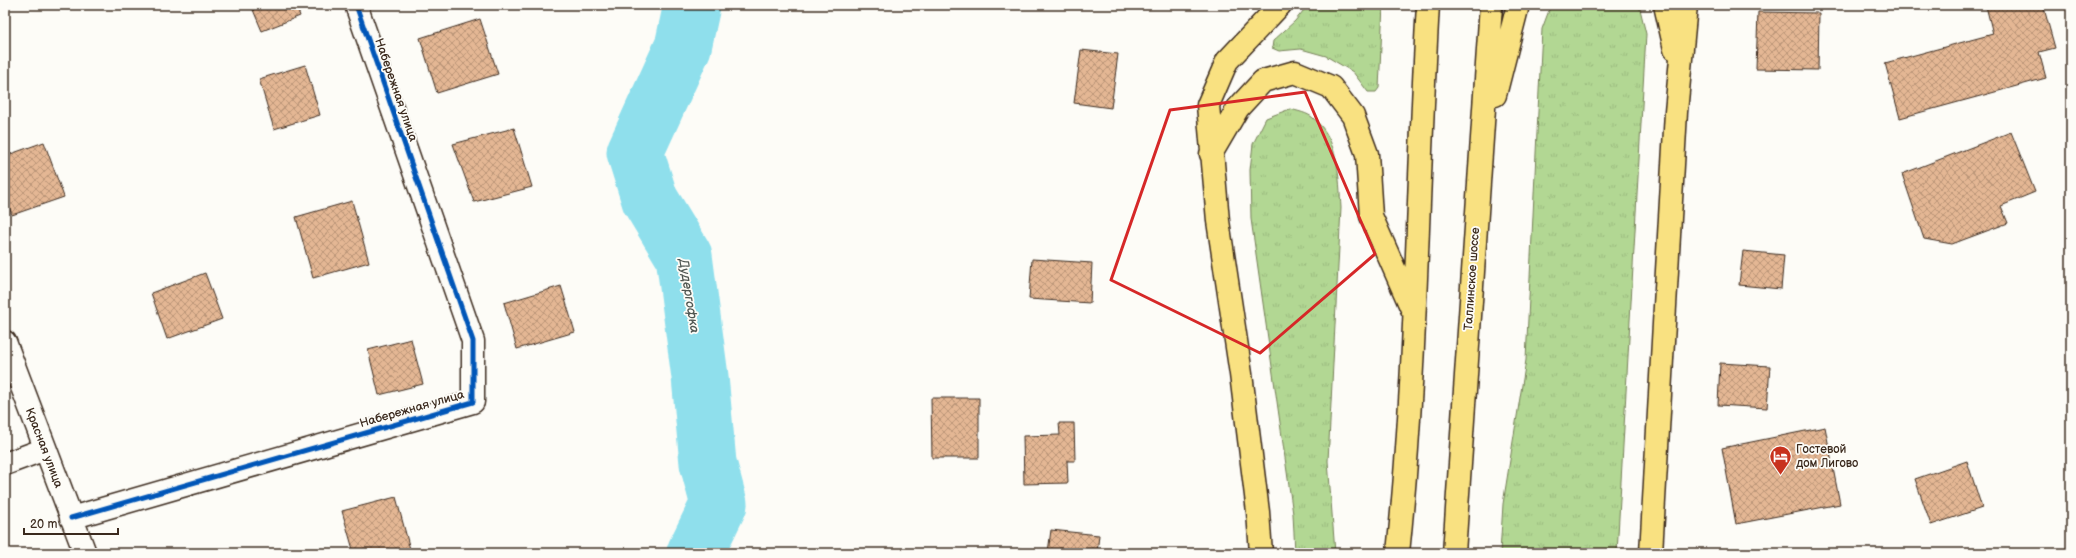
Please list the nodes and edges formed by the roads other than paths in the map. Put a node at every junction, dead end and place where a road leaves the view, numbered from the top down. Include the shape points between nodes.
1 (356, 5) edge
2 (1280, 5) edge
3 (1428, 5) edge
4 (1490, 5) edge
5 (1518, 5) edge
6 (1666, 5) edge
7 (1686, 5) edge
8 (1679, 65) junction
9 (1481, 147) junction
10 (1211, 154) junction
11 (1414, 314) junction
12 (5, 342) edge
13 (45, 449) junction
14 (5, 464) edge
15 (71, 518) junction
16 (85, 553) edge
17 (1261, 553) edge
18 (1398, 553) edge
19 (1454, 553) edge
20 (1651, 553) edge

1 - 15 street, Набережная улица via 473,341 473,402
2 - 10 main road via 1227,61 1208,105
3 - 11 main road
4 - 9 main road, Таллинское шоссе
5 - 9 main road
6 - 8 main road
7 - 8 main road
8 - 20 main road
9 - 19 main road, Таллинское шоссе
10 - 11 main road via 1238,108 1263,81 1295,72 1331,87 1353,116 1367,154 1371,216
10 - 17 main road via 1218,221 1241,374
11 - 18 main road via 1404,496
12 - 13 street, Красная улица
13 - 14 street
13 - 15 street, Красная улица
15 - 16 street, Красная улица

